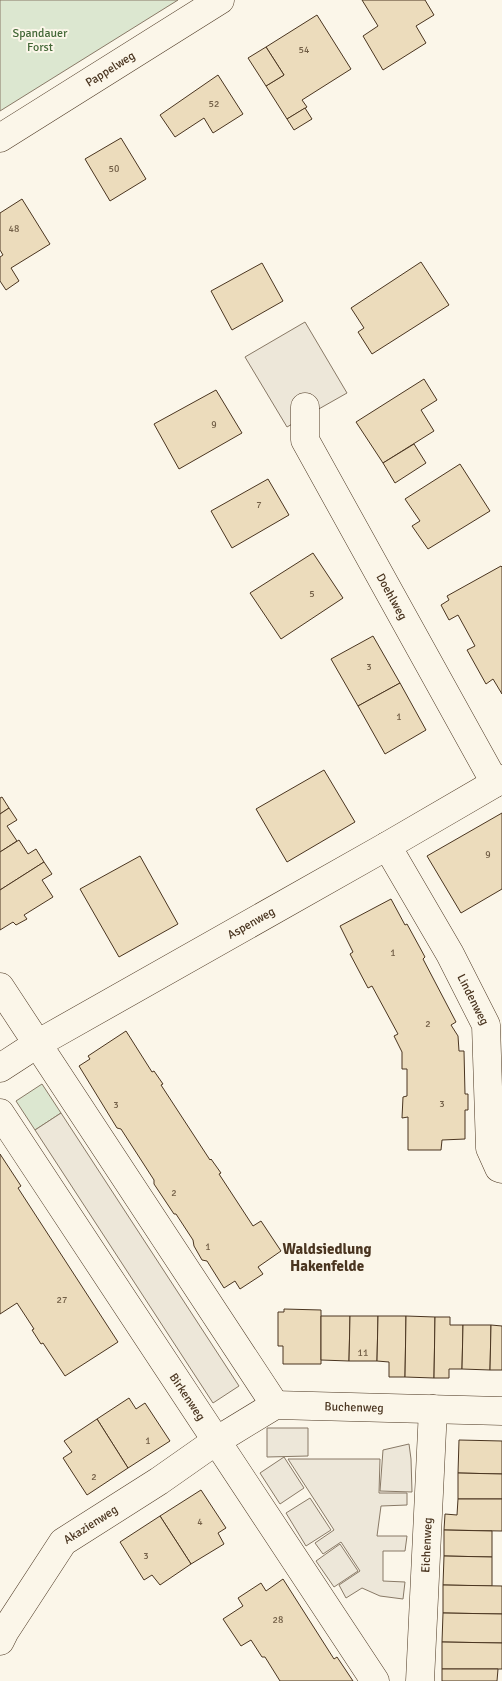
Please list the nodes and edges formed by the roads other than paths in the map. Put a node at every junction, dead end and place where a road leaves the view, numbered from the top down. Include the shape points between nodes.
1 (220, 0) edge
2 (0, 138) edge
3 (305, 407) dead end
4 (498, 781) edge
5 (387, 846) junction
6 (0, 987) edge
7 (37, 1044) junction
8 (0, 1068) edge
9 (0, 1113) edge
10 (502, 1169) edge
11 (275, 1405) junction
12 (433, 1408) junction
13 (502, 1410) edge
14 (216, 1441) junction
15 (0, 1641) edge
16 (375, 1681) edge
17 (420, 1681) edge

1 - 2 street, Pappelweg
3 - 4 street, Doehlweg via 305,440
4 - 5 street, Aspenweg
5 - 7 street, Aspenweg
5 - 10 street, Lindenweg via 450,954 486,1026 490,1148
6 - 7 street
7 - 8 street, Aspenweg
7 - 11 street
9 - 14 street, Birkenweg
11 - 12 street, Buchenweg
11 - 14 street
12 - 13 street, Buchenweg
12 - 17 street, Eichenweg
14 - 15 street, Akazienweg via 63,1542
14 - 16 street, Birkenweg

